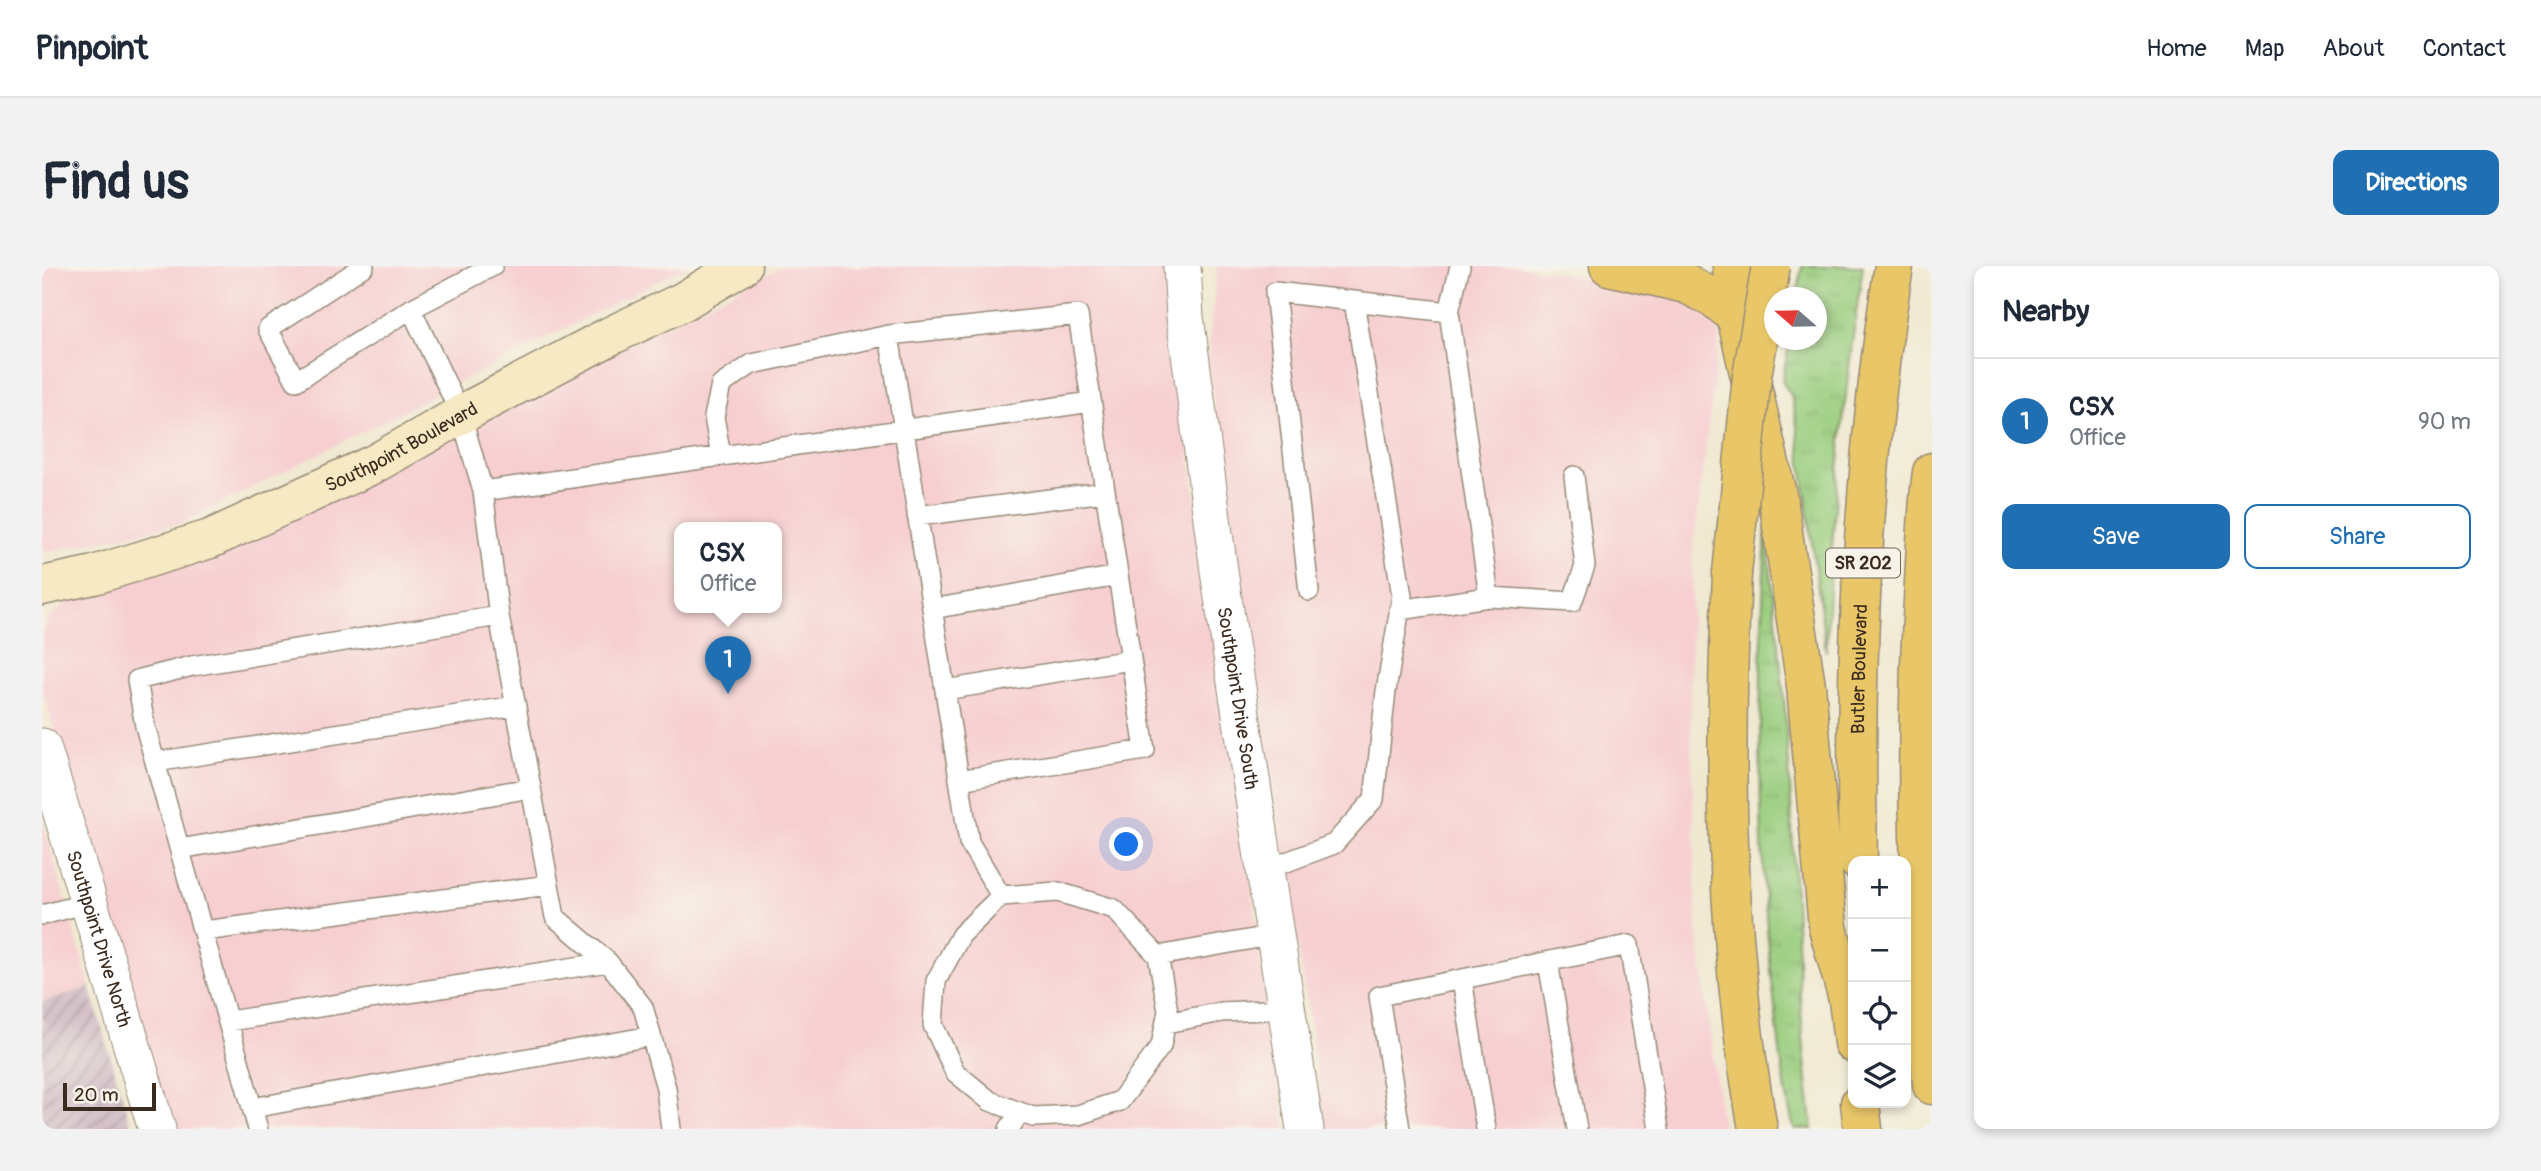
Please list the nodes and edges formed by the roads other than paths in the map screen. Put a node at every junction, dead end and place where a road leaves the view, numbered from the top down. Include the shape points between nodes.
1 (363, 266) edge
2 (493, 266) edge
3 (1182, 266) edge
4 (1460, 266) edge
5 (1609, 266) edge
6 (1732, 266) edge
7 (1772, 266) edge
8 (1894, 266) edge
9 (739, 267) edge
10 (1354, 301) junction
11 (411, 309) junction
12 (1449, 312) junction
13 (1736, 316) junction
14 (889, 335) junction
15 (1091, 401) junction
16 (461, 415) junction
17 (904, 430) junction
18 (721, 456) junction
19 (1932, 472) edge
20 (1574, 476) dead end
21 (483, 491) junction
22 (1105, 492) junction
23 (917, 516) junction
24 (1118, 576) junction
25 (42, 586) edge
26 (1309, 591) dead end
27 (1489, 597) junction
28 (932, 609) junction
29 (1399, 610) junction
30 (499, 616) junction
31 (1131, 660) junction
32 (945, 690) junction
33 (516, 706) junction
34 (42, 747) edge
35 (155, 762) junction
36 (959, 780) junction
37 (531, 788) junction
38 (180, 849) junction
39 (1858, 856) edge
40 (1265, 870) junction
41 (549, 886) junction
42 (1001, 896) junction
43 (88, 903) junction
44 (42, 915) edge
45 (204, 931) junction
46 (1275, 935) junction
47 (1157, 956) junction
48 (608, 962) junction
49 (1548, 962) junction
50 (1848, 975) edge
51 (1462, 979) junction
52 (1287, 1009) junction
53 (229, 1021) junction
54 (1166, 1023) junction
55 (651, 1036) junction
56 (1932, 1085) edge
57 (252, 1108) junction
58 (1861, 1108) edge
59 (1020, 1112) junction
60 (666, 1128) edge
61 (157, 1129) edge
62 (258, 1129) edge
63 (1009, 1129) edge
64 (1305, 1129) edge
65 (1400, 1129) edge
66 (1486, 1129) edge
67 (1577, 1129) edge
68 (1659, 1129) edge
69 (1758, 1129) edge
70 (1863, 1129) edge

1 - 11 lane via 268,329 296,381
2 - 11 lane
3 - 40 street, Southpoint Drive South via 1216,550
4 - 12 lane
5 - 13 highway via 1686,284
6 - 13 highway
7 - 69 highway, bridge via 1752,376 1731,573 1726,757 1736,962
8 - 39 highway, Butler Boulevard / SR 202 via 1865,511 1856,695
9 - 16 street, Southpoint Boulevard via 682,302
10 - 12 lane
10 - 26 lane via 1275,292
10 - 29 lane via 1402,596
11 - 16 lane
12 - 27 lane
13 - 50 highway via 1778,499 1806,686 1828,928
14 - 15 lane via 1078,315
14 - 17 lane
14 - 18 lane via 752,364 721,385 715,417
15 - 17 lane
15 - 22 lane
16 - 21 lane
16 - 25 street, Southpoint Boulevard via 374,464 210,539
17 - 18 lane
17 - 23 lane
18 - 21 lane
19 - 56 highway via 1920,633 1916,790 1921,953
20 - 27 lane via 1585,566 1572,602
21 - 30 lane
22 - 23 lane
22 - 24 lane
23 - 28 lane
24 - 28 lane
24 - 31 lane
27 - 29 lane
28 - 32 lane
29 - 40 lane via 1374,799 1334,844
30 - 33 lane
30 - 35 lane via 192,666 137,680
31 - 32 lane
31 - 36 lane via 1145,750
32 - 36 lane
33 - 35 lane
33 - 37 lane
34 - 43 street, Southpoint Drive North
35 - 38 lane
36 - 42 lane via 969,842
37 - 38 lane
37 - 41 lane
38 - 45 lane
40 - 46 street, Southpoint Drive South
41 - 45 lane
41 - 48 lane via 555,917
42 - 47 lane via 1058,892 1114,909
42 - 59 lane via 961,934 936,981 933,1025 955,1072 990,1101
43 - 44 lane
43 - 61 street, Southpoint Drive North
45 - 53 lane
46 - 47 lane
46 - 52 street, Southpoint Drive South
47 - 54 lane via 1168,1011
48 - 53 lane
48 - 55 lane via 643,1007
49 - 51 lane
49 - 67 lane
49 - 68 lane via 1629,945
51 - 65 lane via 1379,996
51 - 66 lane
52 - 54 lane via 1222,1012
52 - 64 street, Southpoint Drive South
53 - 57 lane
54 - 59 lane via 1161,1046 1120,1101 1078,1115 1033,1117
55 - 57 lane
55 - 60 lane via 666,1088
57 - 62 lane
58 - 70 highway
59 - 63 lane

